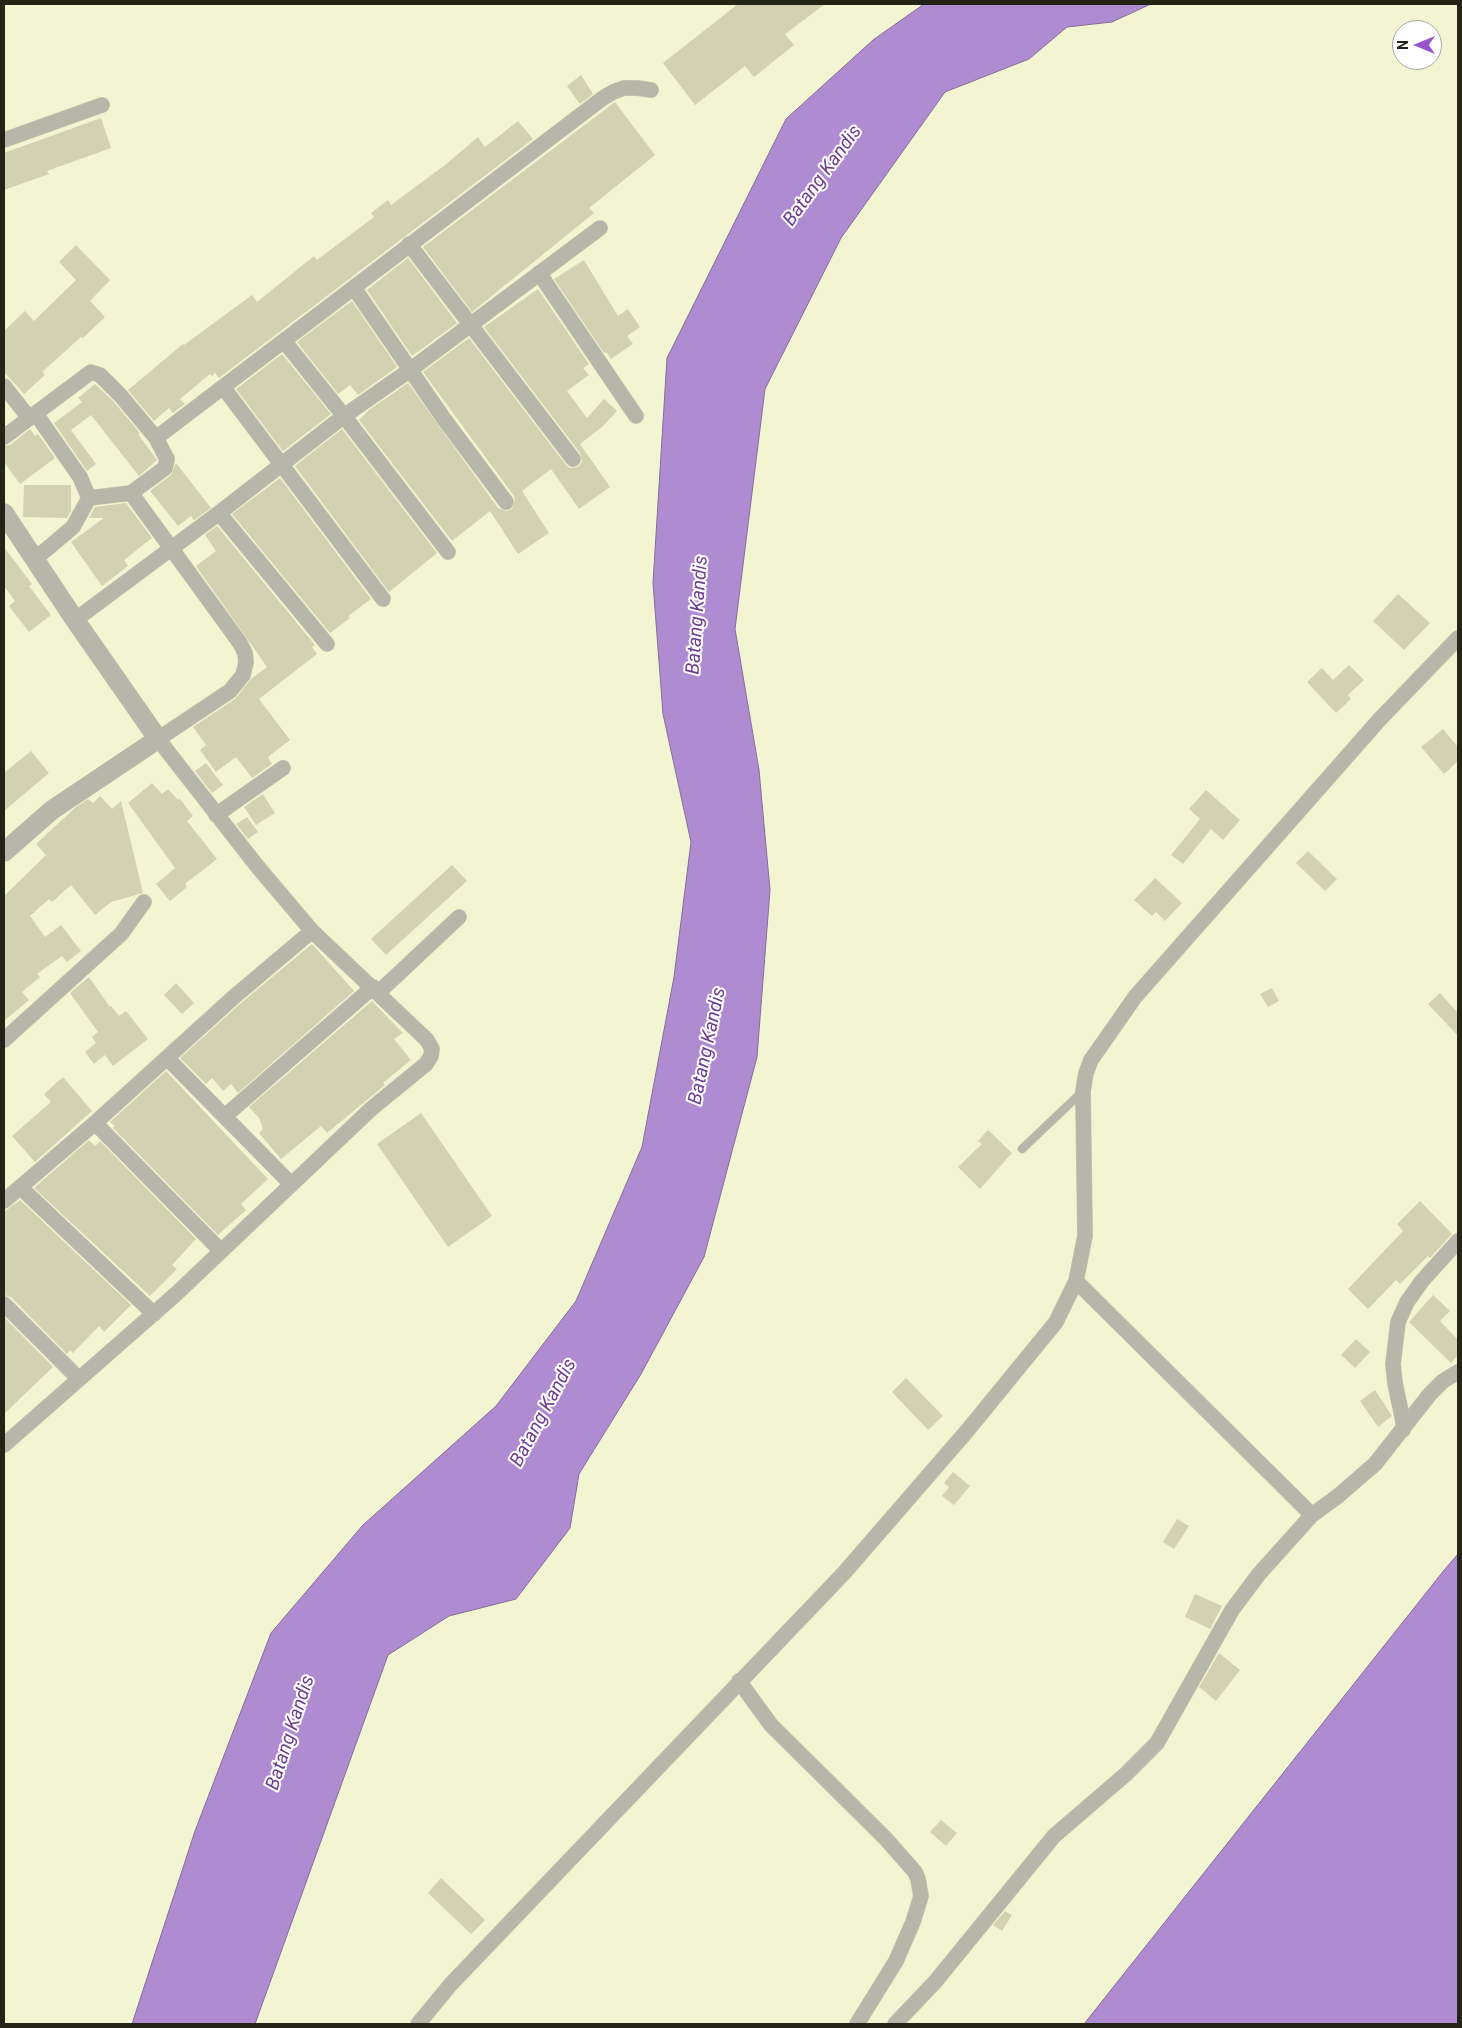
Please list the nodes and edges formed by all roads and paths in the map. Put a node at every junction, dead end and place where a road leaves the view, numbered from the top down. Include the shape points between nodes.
1 (651, 90) dead end
2 (102, 106) dead end
3 (4, 140) edge
4 (600, 228) dead end
5 (409, 244) junction
6 (539, 273) junction
7 (354, 288) junction
8 (470, 324) junction
9 (284, 341) junction
10 (410, 370) junction
11 (4, 386) edge
12 (223, 387) junction
13 (32, 416) junction
14 (344, 416) junction
15 (636, 416) dead end
16 (4, 437) edge
17 (156, 438) junction
18 (573, 460) dead end
19 (282, 464) junction
20 (132, 493) junction
21 (89, 498) junction
22 (506, 502) dead end
23 (219, 512) junction
24 (4, 513) edge
25 (171, 549) junction
26 (448, 552) dead end
27 (35, 559) junction
28 (383, 599) dead end
29 (75, 620) junction
30 (1458, 638) edge
31 (327, 644) dead end
32 (158, 739) junction
33 (283, 768) dead end
34 (216, 815) junction
35 (4, 852) edge
36 (144, 902) dead end
37 (459, 917) dead end
38 (312, 931) junction
39 (376, 990) junction
40 (4, 1040) edge
41 (167, 1058) junction
42 (1083, 1091) junction
43 (225, 1116) junction
44 (95, 1123) junction
45 (1022, 1149) dead end
46 (291, 1184) junction
47 (20, 1187) junction
48 (4, 1201) edge
49 (1458, 1241) edge
50 (221, 1251) junction
51 (1076, 1281) junction
52 (4, 1304) edge
53 (154, 1314) junction
54 (1458, 1372) edge
55 (79, 1379) junction
56 (1403, 1430) junction
57 (5, 1442) edge
58 (1312, 1516) junction
59 (739, 1681) junction
60 (418, 2024) edge
61 (857, 2024) edge
62 (895, 2024) edge

1 - 5 street via 624,88 602,98
2 - 3 street
4 - 6 street
5 - 7 street
5 - 8 street
6 - 8 street
6 - 15 street
7 - 9 street
7 - 10 street
8 - 10 street
8 - 18 street
9 - 12 street
9 - 14 street
10 - 14 street
10 - 22 street
11 - 13 street
12 - 17 street
12 - 19 street
13 - 16 street
13 - 17 street via 86,375 95,373
13 - 21 street via 80,476
14 - 19 street
14 - 26 street
17 - 20 street via 165,452 167,464
19 - 23 street
19 - 28 street
20 - 21 street
20 - 25 street
21 - 27 street via 73,527
23 - 25 street
23 - 31 street
24 - 27 street
25 - 29 street
25 - 32 street via 240,643 246,662 243,675 230,690
27 - 29 street
29 - 32 street
30 - 42 street via 1380,719 1135,997 1091,1060
32 - 34 street
32 - 35 street via 52,810
33 - 34 street
34 - 38 street
36 - 40 street via 121,934
37 - 39 street
38 - 39 street
38 - 41 street
39 - 43 street
39 - 46 street via 428,1040 431,1056 426,1064 371,1109
41 - 43 street
41 - 44 street
42 - 45 lane
42 - 51 street via 1085,1236
43 - 46 street
44 - 47 street
44 - 50 street
46 - 50 street
47 - 48 street
47 - 53 street
49 - 56 street via 1422,1281 1398,1322 1393,1364
50 - 53 street
51 - 58 street
51 - 59 street via 1056,1322 1034,1352 844,1573
52 - 55 street
53 - 55 street
54 - 56 street via 1430,1394
55 - 57 street
56 - 58 street via 1375,1464
58 - 62 street via 1259,1574 1232,1610 1156,1743 1126,1774 1054,1836 935,1982
59 - 60 street via 451,1984
59 - 61 street via 771,1725 886,1839 915,1872 918,1880 920,1896 914,1922 896,1961

